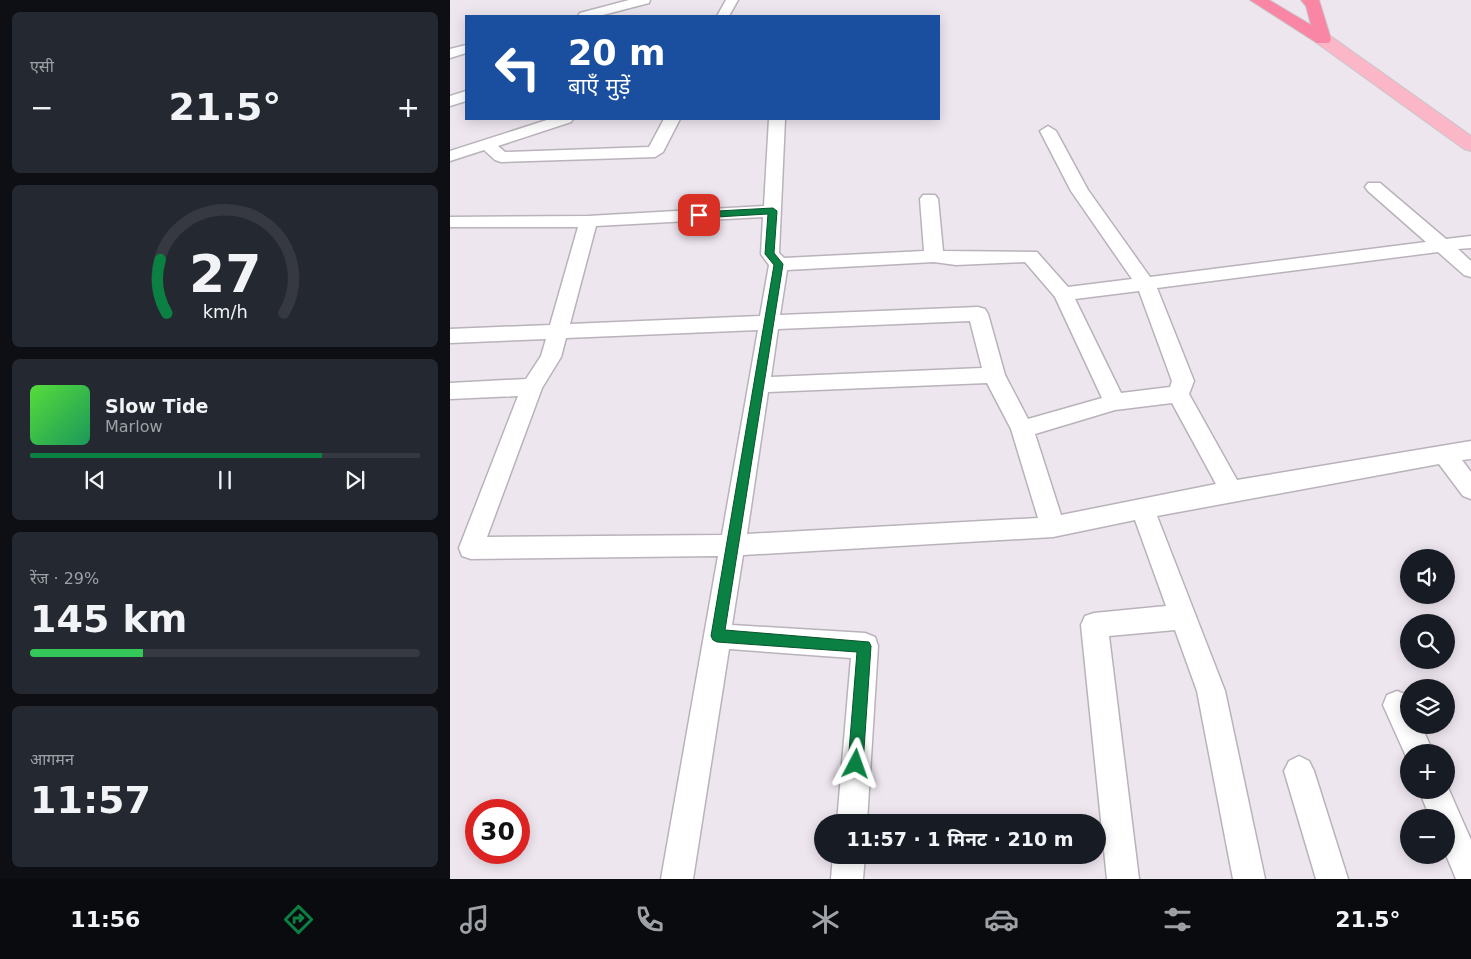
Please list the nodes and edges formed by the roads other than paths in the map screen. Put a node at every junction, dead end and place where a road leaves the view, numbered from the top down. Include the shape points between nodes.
1 (588, 0) edge
2 (644, 0) edge
3 (732, 0) edge
4 (1258, 0) edge
5 (1266, 0) edge
6 (1271, 0) edge
7 (1309, 0) edge
8 (602, 12) junction
9 (589, 15) edge
10 (724, 15) edge
11 (1323, 39) junction
12 (465, 49) edge
13 (450, 54) edge
14 (465, 96) edge
15 (450, 101) edge
16 (562, 120) edge
17 (671, 120) edge
18 (777, 120) edge
19 (1048, 131) dead end
20 (486, 144) junction
21 (1471, 145) edge
22 (450, 156) edge
23 (1374, 186) dead end
24 (929, 199) dead end
25 (773, 211) junction
26 (588, 221) junction
27 (450, 222) edge
28 (1471, 242) edge
29 (1442, 247) junction
30 (934, 256) junction
31 (778, 264) junction
32 (1471, 271) edge
33 (1146, 285) junction
34 (1063, 294) junction
35 (769, 321) junction
36 (556, 332) junction
37 (450, 336) edge
38 (994, 375) junction
39 (759, 385) junction
40 (532, 387) junction
41 (450, 391) edge
42 (1178, 394) junction
43 (1114, 402) junction
44 (1022, 429) junction
45 (1471, 450) edge
46 (1445, 455) junction
47 (1471, 488) edge
48 (1231, 491) junction
49 (1144, 510) junction
50 (1053, 527) junction
51 (732, 545) junction
52 (1182, 617) junction
53 (717, 636) junction
54 (1397, 706) dead end
55 (1414, 744) edge
56 (1299, 771) dead end
57 (853, 814) edge
58 (1455, 839) edge
59 (848, 864) edge
60 (1471, 877) edge
61 (677, 879) edge
62 (847, 879) edge
63 (1123, 879) edge
64 (1248, 879) edge
65 (1332, 879) edge

1 - 8 street
2 - 8 street
3 - 10 street
4 - 11 highway
5 - 11 highway
6 - 11 highway
7 - 11 highway via 1314,4
8 - 9 street
11 - 21 main road
12 - 13 street
14 - 15 street
16 - 20 street
17 - 20 street via 655,152 501,157
18 - 25 street
19 - 33 street via 1080,191
20 - 22 street
23 - 29 street
24 - 30 street
25 - 26 street
25 - 31 street via 770,254
26 - 27 street
26 - 36 street
28 - 29 street
29 - 32 street
29 - 33 street
30 - 31 street
30 - 34 street via 956,259 1030,256
31 - 35 street
33 - 34 street
33 - 42 street via 1183,381
34 - 43 street
35 - 36 street
35 - 38 street via 978,314
35 - 39 street
36 - 37 street
36 - 40 street via 551,356
38 - 39 street
38 - 44 street
39 - 51 street
40 - 41 street
40 - 51 street via 471,548
42 - 43 street
42 - 48 street
43 - 44 street
44 - 50 street
45 - 46 street
46 - 47 street
46 - 48 street
48 - 49 street
49 - 50 street
49 - 52 street
50 - 51 street
51 - 53 street
52 - 63 street via 1094,625
52 - 64 street via 1211,691
53 - 57 street via 865,646
53 - 61 street
54 - 55 street
56 - 65 street
58 - 60 street
59 - 62 street

